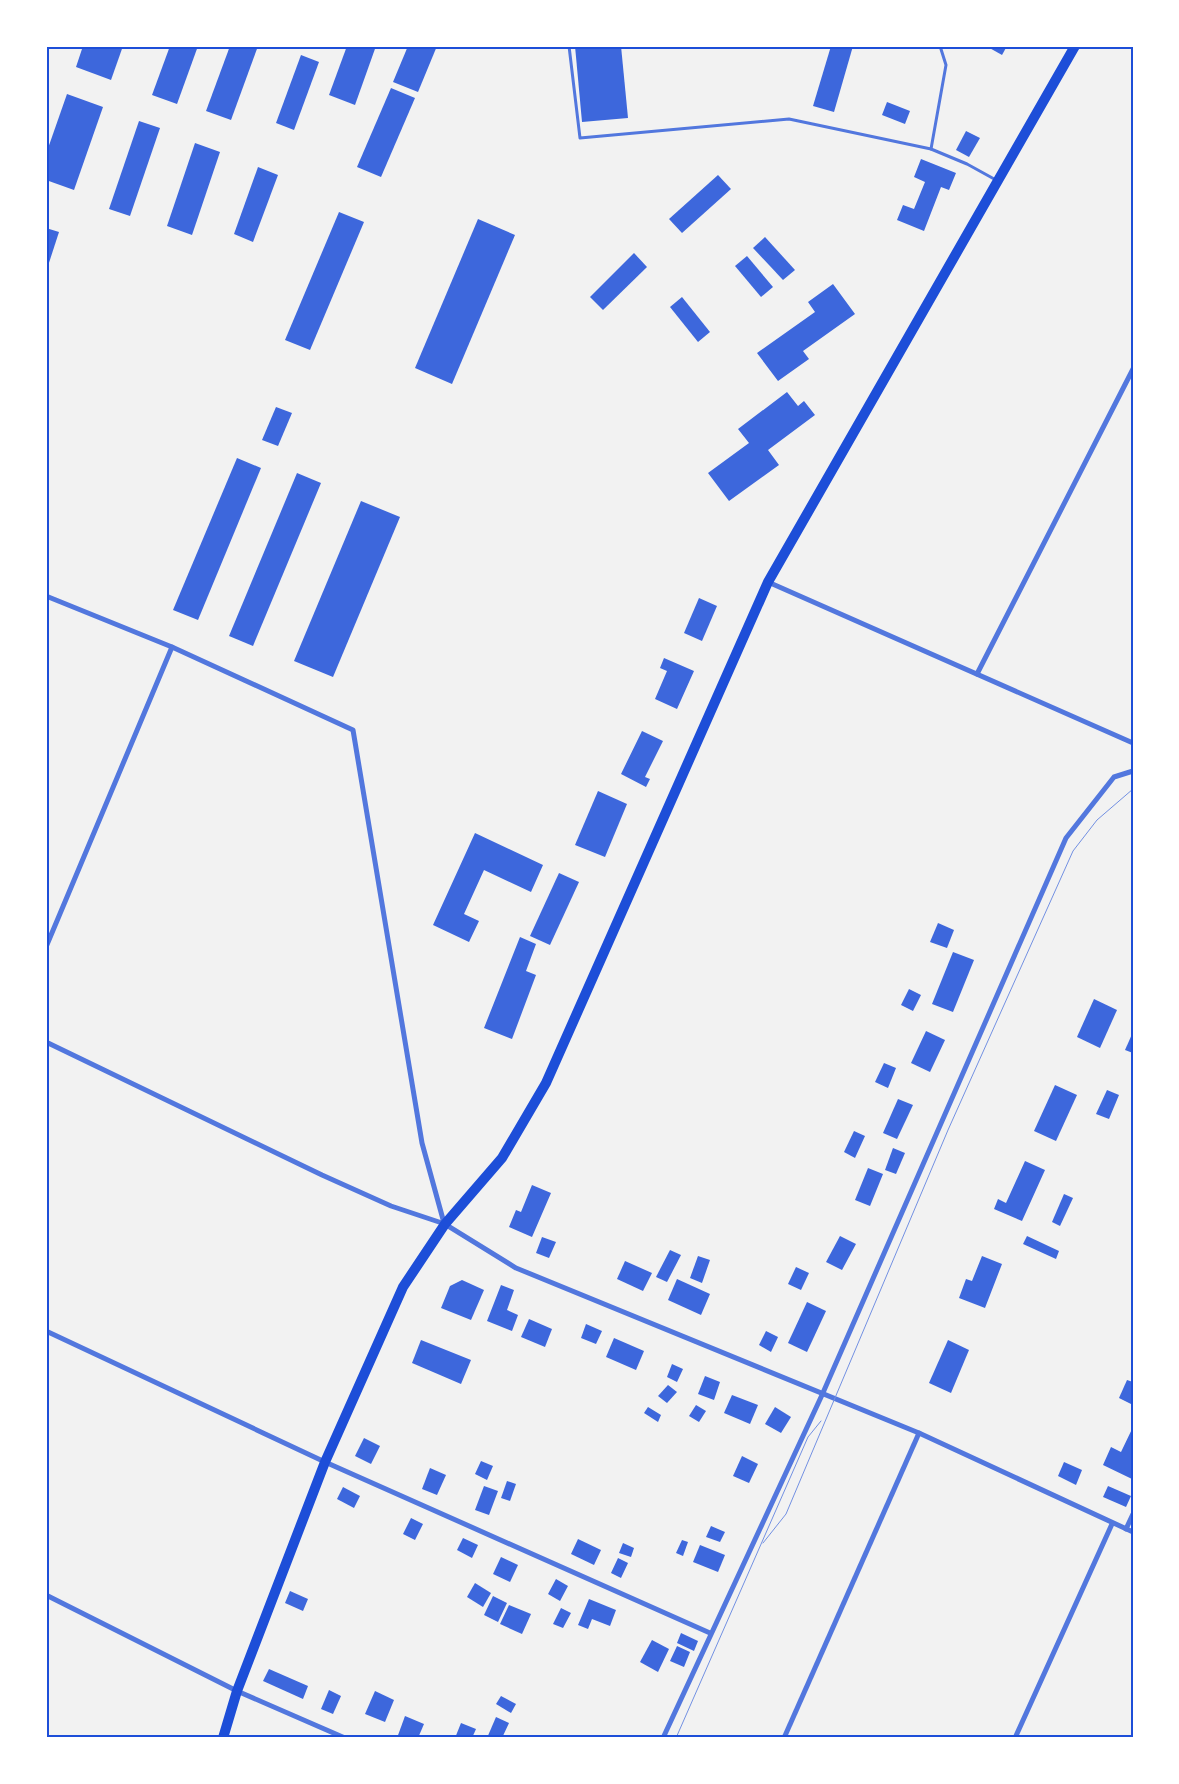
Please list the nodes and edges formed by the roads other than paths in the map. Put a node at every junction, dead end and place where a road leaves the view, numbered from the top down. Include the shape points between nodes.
1 (569, 46) edge
2 (940, 46) edge
3 (1075, 46) edge
4 (931, 150) junction
5 (996, 180) junction
6 (1133, 369) edge
7 (768, 582) junction
8 (46, 596) edge
9 (172, 647) junction
10 (977, 674) junction
11 (1133, 743) edge
12 (1133, 771) edge
13 (46, 947) edge
14 (46, 1042) edge
15 (444, 1224) junction
16 (46, 1330) edge
17 (822, 1395) junction
18 (919, 1433) junction
19 (326, 1462) junction
20 (1133, 1514) edge
21 (1112, 1524) junction
22 (1126, 1529) junction
23 (1133, 1532) edge
24 (46, 1596) edge
25 (710, 1633) junction
26 (237, 1691) junction
27 (223, 1738) edge
28 (344, 1738) edge
29 (663, 1738) edge
30 (784, 1738) edge
31 (1015, 1738) edge

1 - 4 lane via 580,138 789,119
2 - 4 lane via 946,65
3 - 5 main road
4 - 5 lane
5 - 7 main road
6 - 10 street
7 - 10 street
7 - 15 main road via 546,1083 502,1158
8 - 9 street
9 - 13 street
9 - 15 street via 353,730 422,1143
10 - 11 street
12 - 17 street via 1114,777 1066,838
14 - 15 street via 322,1175 391,1206
15 - 17 street via 516,1268
15 - 19 main road via 403,1287
16 - 19 street
17 - 18 street
17 - 25 street
18 - 21 street
18 - 30 street
19 - 25 street
19 - 26 main road
20 - 22 street
21 - 22 street
21 - 31 street
22 - 23 street
24 - 26 street
25 - 29 street
26 - 27 main road
26 - 28 street

